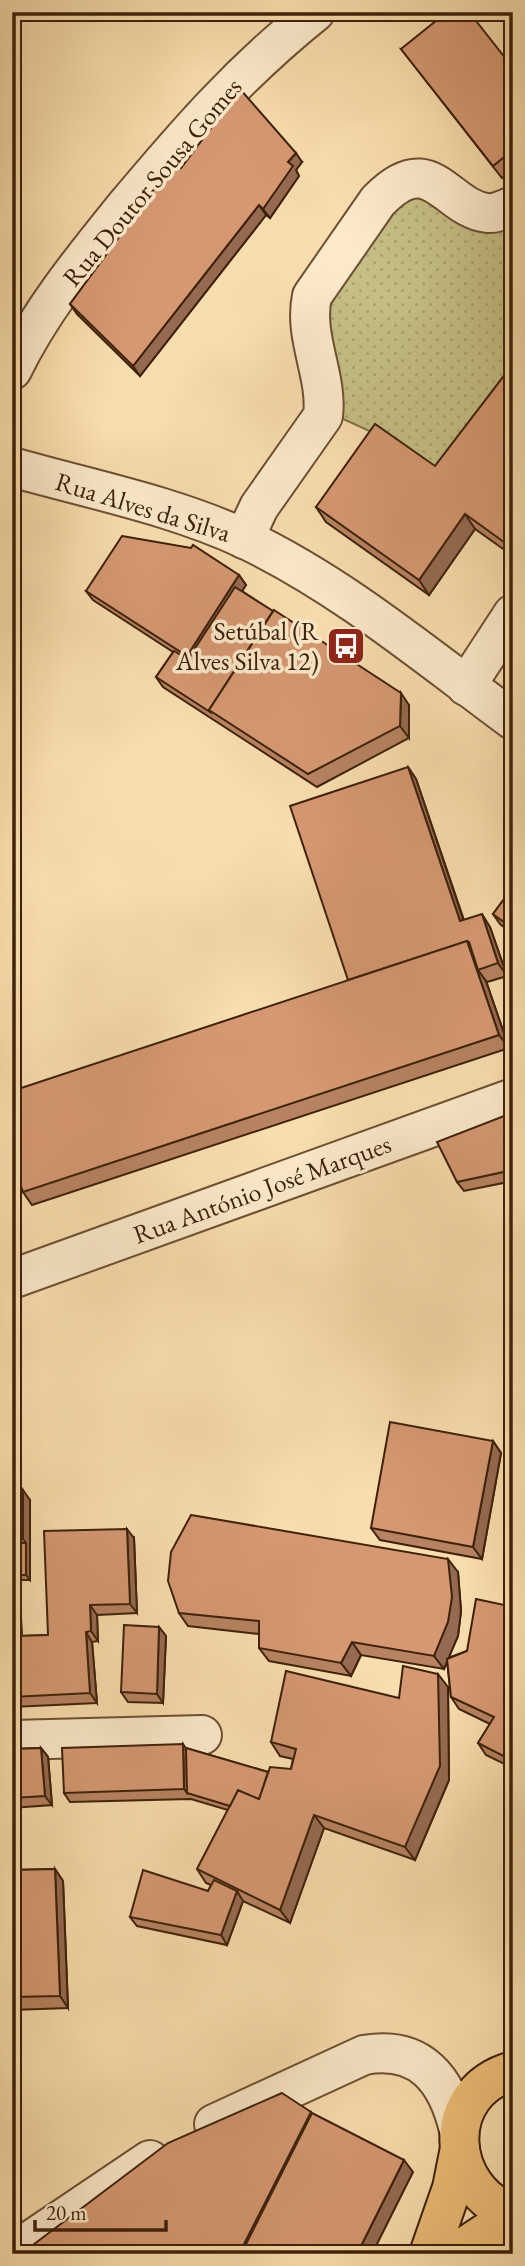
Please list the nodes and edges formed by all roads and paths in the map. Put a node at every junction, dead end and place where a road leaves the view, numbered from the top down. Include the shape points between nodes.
1 (316, 12) edge
2 (513, 206) edge
3 (12, 370) edge
4 (12, 467) edge
5 (244, 539) junction
6 (513, 614) edge
7 (466, 685) junction
8 (513, 720) edge
9 (513, 1098) edge
10 (12, 1279) edge
11 (202, 1735) dead end
12 (12, 1740) edge
13 (513, 2051) edge
14 (497, 2080) edge
15 (459, 2142) junction
16 (513, 2214) edge
17 (513, 2225) edge
18 (12, 2253) edge
19 (429, 2254) edge
20 (454, 2254) edge

1 - 3 street, Rua Doutor Sousa Gomes via 202,114 37,321
2 - 5 street via 486,213 425,180 407,180 377,201 312,296 308,314 325,398 323,416 259,507
4 - 5 street, Rua Alves da Silva via 200,520
5 - 7 street, Rua Alves da Silva via 315,575
6 - 7 street
7 - 8 street, Rua Alves da Silva
9 - 10 street, Rua António José Marques
11 - 12 street
13 - 14 main road
14 - 15 main road via 467,2108
15 - 16 main road via 467,2176 480,2196
15 - 18 street via 453,2105 443,2085 422,2064 401,2054 364,2055 182,2139
15 - 19 main road via 452,2188
17 - 20 main road via 491,2230

